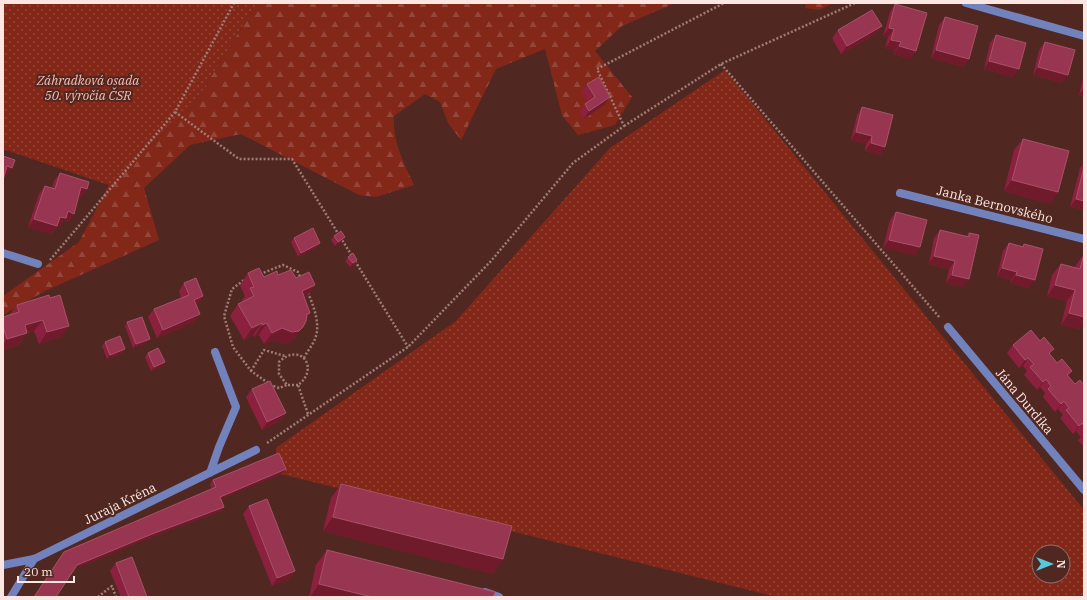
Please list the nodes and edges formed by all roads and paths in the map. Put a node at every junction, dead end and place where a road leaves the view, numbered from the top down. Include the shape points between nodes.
1 (234, 3) edge
2 (724, 3) edge
3 (855, 3) edge
4 (966, 3) edge
5 (1084, 36) edge
6 (721, 64) junction
7 (175, 112) junction
8 (624, 126) junction
9 (900, 192) dead end
10 (1084, 239) edge
11 (3, 254) edge
12 (38, 264) joint
13 (256, 275) edge
14 (250, 277) edge
15 (948, 327) joint
16 (408, 347) junction
17 (215, 352) dead end
18 (285, 356) junction
19 (304, 358) junction
20 (251, 371) junction
21 (287, 385) junction
22 (298, 385) junction
23 (308, 414) junction
24 (256, 450) joint
25 (210, 473) junction
26 (1084, 490) edge
27 (34, 559) junction
28 (3, 565) edge
29 (476, 589) edge
30 (11, 597) edge
31 (98, 597) edge
32 (116, 597) edge
33 (499, 597) edge

1 - 7 path
2 - 8 path via 597,69
3 - 6 path
4 - 5 street
6 - 8 path
6 - 15 path
7 - 12 path via 51,259
7 - 16 path via 239,159 292,159
8 - 16 path via 573,163 492,261
9 - 10 street, Janka Bernovského
11 - 12 street
13 - 19 path via 283,265 298,272 314,304 316,317 316,336
14 - 20 path via 243,279 232,290 224,316 233,347
15 - 26 street, Jána Durdíka
16 - 23 path
17 - 25 street via 236,407 218,447
18 - 19 path via 296,354
18 - 20 path via 264,350
18 - 21 path via 279,362 279,374
19 - 22 path via 308,372 305,380
20 - 21 path via 271,385 279,388
21 - 22 path
22 - 23 path
23 - 24 path
24 - 25 street, Juraja Kréna
25 - 27 street, Juraja Kréna
27 - 28 street, Juraja Kréna
27 - 30 street
29 - 33 street
31 - 32 path via 112,586

